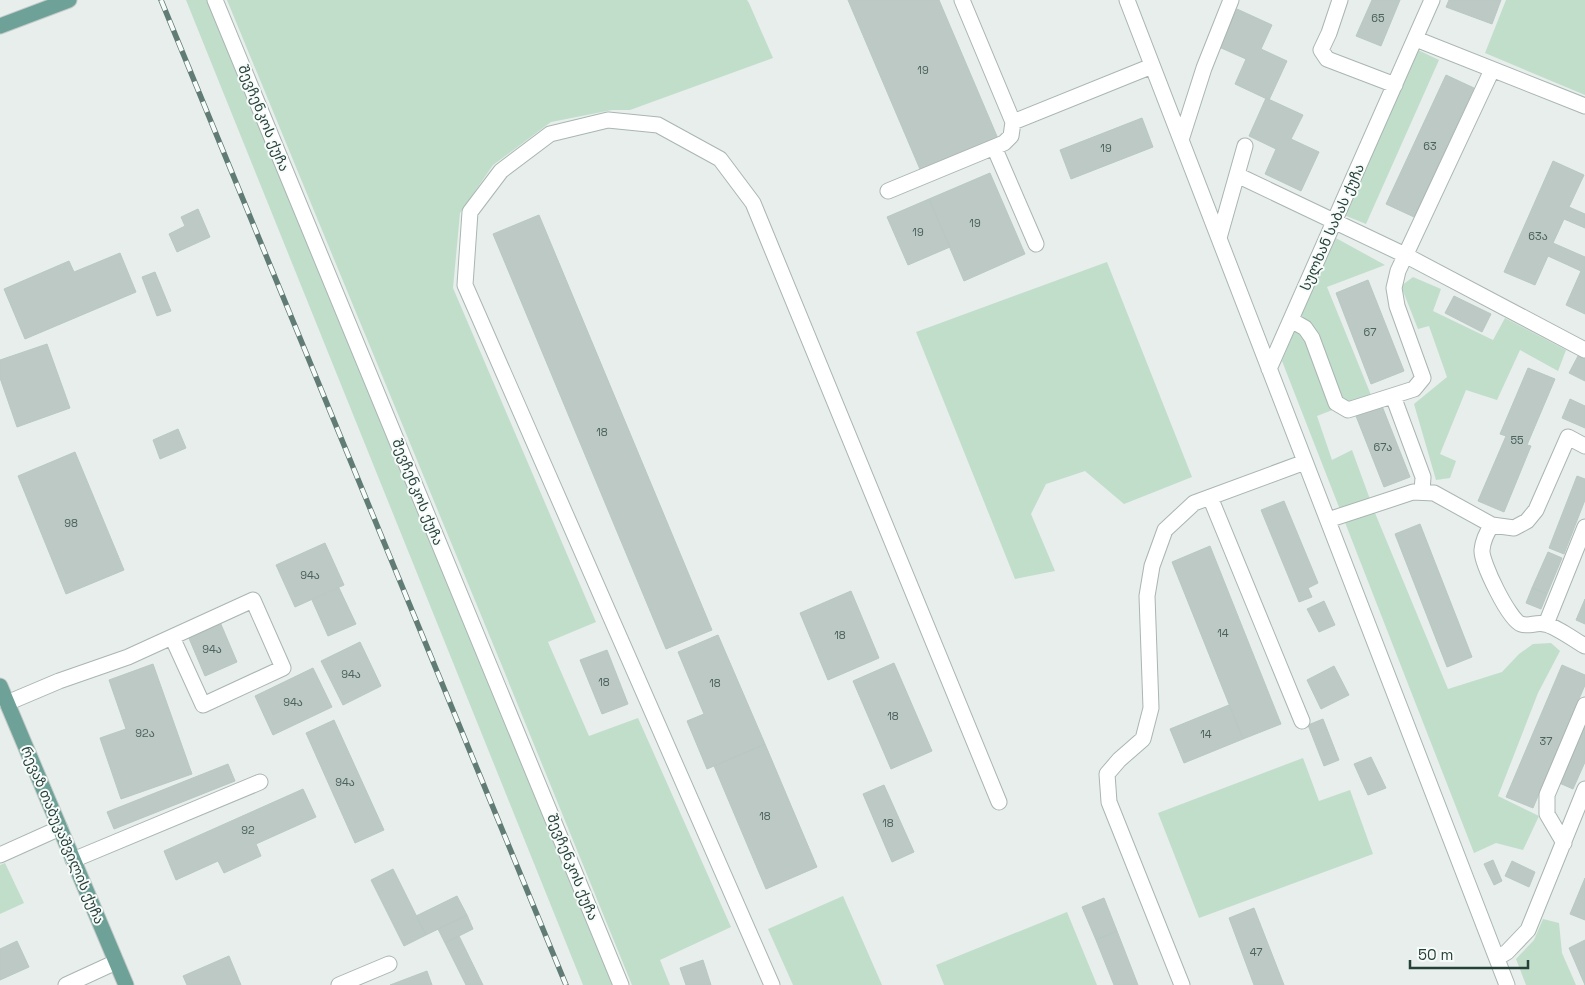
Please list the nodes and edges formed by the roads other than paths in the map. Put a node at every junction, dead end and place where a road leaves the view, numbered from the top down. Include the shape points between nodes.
1 (69, 0) edge
2 (215, 0) edge
3 (962, 0) edge
4 (1127, 0) edge
5 (1232, 0) edge
6 (1340, 0) edge
7 (1432, 0) edge
8 (0, 26) edge
9 (1416, 39) junction
10 (1152, 66) junction
11 (1492, 70) junction
12 (1395, 85) junction
13 (1585, 106) edge
14 (1013, 122) junction
15 (1181, 140) junction
16 (1245, 146) dead end
17 (994, 148) junction
18 (1237, 175) junction
19 (888, 191) dead end
20 (1334, 222) junction
21 (1219, 238) junction
22 (1036, 244) dead end
23 (1405, 255) junction
24 (1291, 320) junction
25 (1585, 350) edge
26 (1269, 369) junction
27 (1393, 396) junction
28 (1585, 446) edge
29 (1305, 462) junction
30 (1422, 492) junction
31 (1210, 497) junction
32 (1328, 520) junction
33 (1492, 525) junction
34 (1585, 527) edge
35 (1546, 624) junction
36 (172, 637) junction
37 (1585, 646) edge
38 (0, 686) edge
39 (1585, 705) edge
40 (6, 710) edge
41 (1302, 721) dead end
42 (260, 782) dead end
43 (1585, 789) edge
44 (999, 802) dead end
45 (60, 828) junction
46 (1564, 842) junction
47 (0, 855) edge
48 (73, 860) junction
49 (1497, 958) junction
50 (116, 962) junction
51 (389, 964) dead end
52 (66, 985) edge
53 (126, 985) edge
54 (339, 985) edge
55 (622, 985) edge
56 (772, 985) edge
57 (1182, 985) edge
58 (1507, 985) edge

1 - 8 main road
2 - 55 street, შევჩენკოს ქუჩა
3 - 14 street
4 - 10 street
5 - 15 street via 1204,68
6 - 12 street via 1322,50 1327,59
7 - 9 street, სულხან საბას ქუჩა
9 - 11 street
9 - 12 street, სულხან საბას ქუჩა
10 - 14 street
10 - 15 street
11 - 13 street
11 - 23 street
12 - 20 street, სულხან საბას ქუჩა
14 - 17 street via 1011,136
15 - 21 street
16 - 18 street
17 - 19 street
17 - 22 street
18 - 20 street
18 - 21 street
20 - 23 street
20 - 24 street, სულხან საბას ქუჩა
21 - 26 street
23 - 25 street
23 - 27 street via 1394,288 1397,306 1423,378 1414,389
24 - 26 street, სულხან საბას ქუჩა
24 - 27 street via 1305,328 1312,338 1336,403 1348,410
26 - 29 street
27 - 30 street via 1423,477
28 - 33 street via 1568,437 1536,510 1527,521 1514,528
29 - 31 street
29 - 32 street
30 - 32 street via 1412,492
30 - 33 street via 1434,493
31 - 41 street
31 - 57 street via 1194,503 1165,530 1152,566 1147,596 1151,708 1143,739 1107,774 1109,802
32 - 49 street
33 - 35 street via 1481,551 1511,615 1519,624
34 - 35 street
35 - 37 street
36 - 36 street via 203,704 283,668 253,600
36 - 40 street via 59,681
38 - 40 main road, რევაზ თაბუკაშვილის ქუჩა
39 - 46 street via 1547,795 1547,814
40 - 45 main road, რევაზ თაბუკაშვილის ქუჩა
42 - 48 street
43 - 46 street
44 - 56 street via 754,203 720,159 658,125 608,120 550,134 501,171 470,212 465,284
45 - 47 street
45 - 48 main road, რევაზ თაბუკაშვილის ქუჩა
46 - 49 street via 1528,930
48 - 50 main road, რევაზ თაბუკაშვილის ქუჩა
49 - 58 street
50 - 52 street
50 - 53 main road, რევაზ თაბუკაშვილის ქუჩა
51 - 54 street

